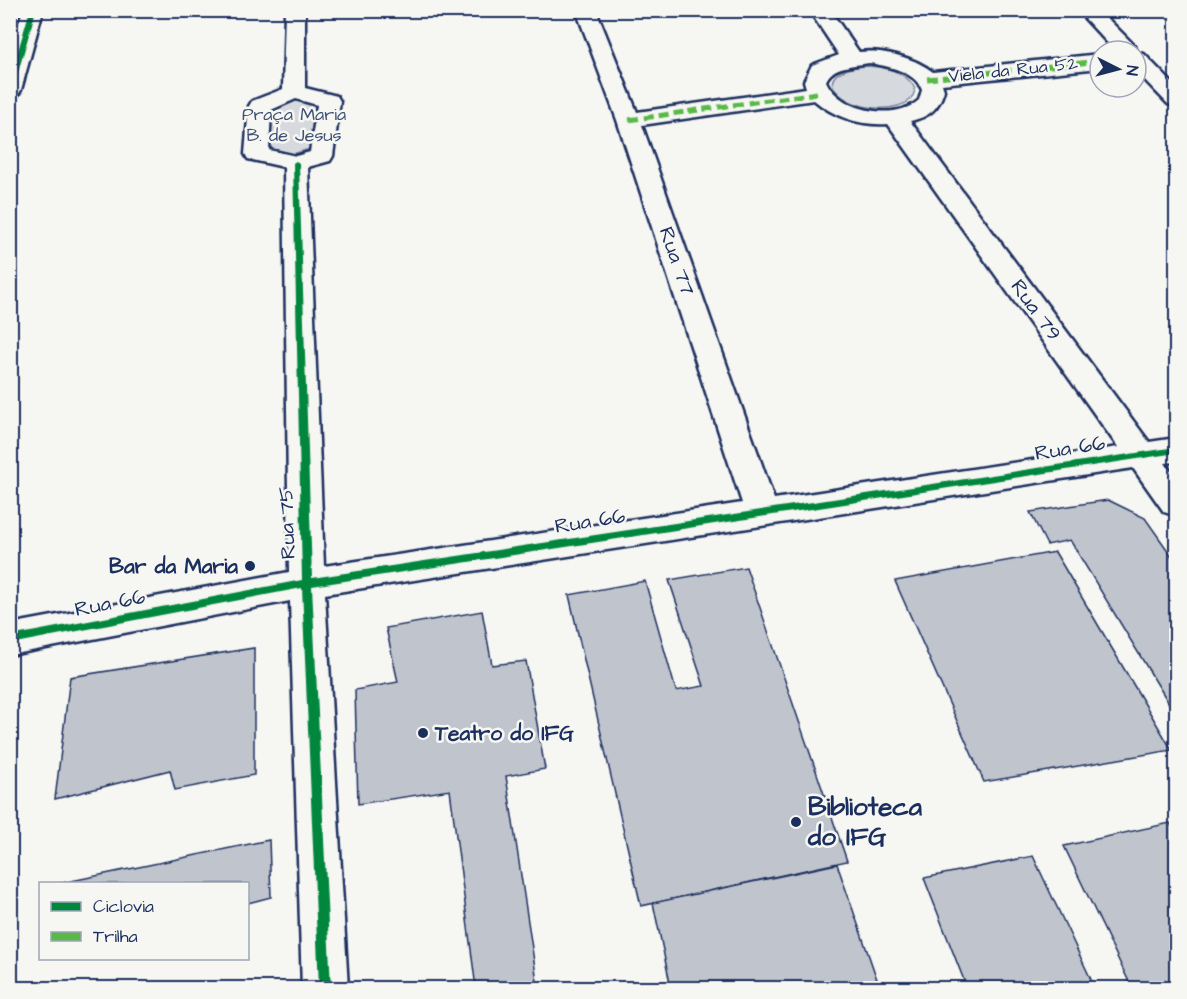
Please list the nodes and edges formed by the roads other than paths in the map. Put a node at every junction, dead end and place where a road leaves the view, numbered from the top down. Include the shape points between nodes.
1 (33, 10) edge
2 (295, 10) edge
3 (586, 10) edge
4 (819, 10) edge
5 (1087, 10) edge
6 (1115, 39) edge
7 (852, 58) junction
8 (1088, 62) edge
9 (1148, 72) edge
10 (927, 78) junction
11 (10, 90) edge
12 (294, 92) junction
13 (817, 93) junction
14 (1176, 99) edge
15 (895, 118) junction
16 (629, 120) junction
17 (296, 164) junction
18 (1176, 450) edge
19 (1143, 455) junction
20 (1176, 503) edge
21 (762, 513) junction
22 (307, 583) junction
23 (10, 640) edge
24 (325, 988) edge

1 - 11 street
2 - 12 street
3 - 16 street, Rua 77
4 - 7 street
5 - 6 street
7 - 10 street via 902,63
7 - 13 street via 836,61 816,74
8 - 10 street, Viela da Rua 52
9 - 14 street
10 - 15 street via 933,88 925,107
12 - 17 street via 329,101 321,156
12 - 17 street via 260,106 257,154
13 - 15 street via 840,110
13 - 16 street
15 - 19 street, Rua 79
16 - 21 street, Rua 77
17 - 22 street, Rua 75
18 - 19 street, Rua 66
19 - 20 street, Rua 79
19 - 21 street, Rua 66
21 - 22 street, Rua 66
22 - 23 street, Rua 66
22 - 24 street, Rua 75

